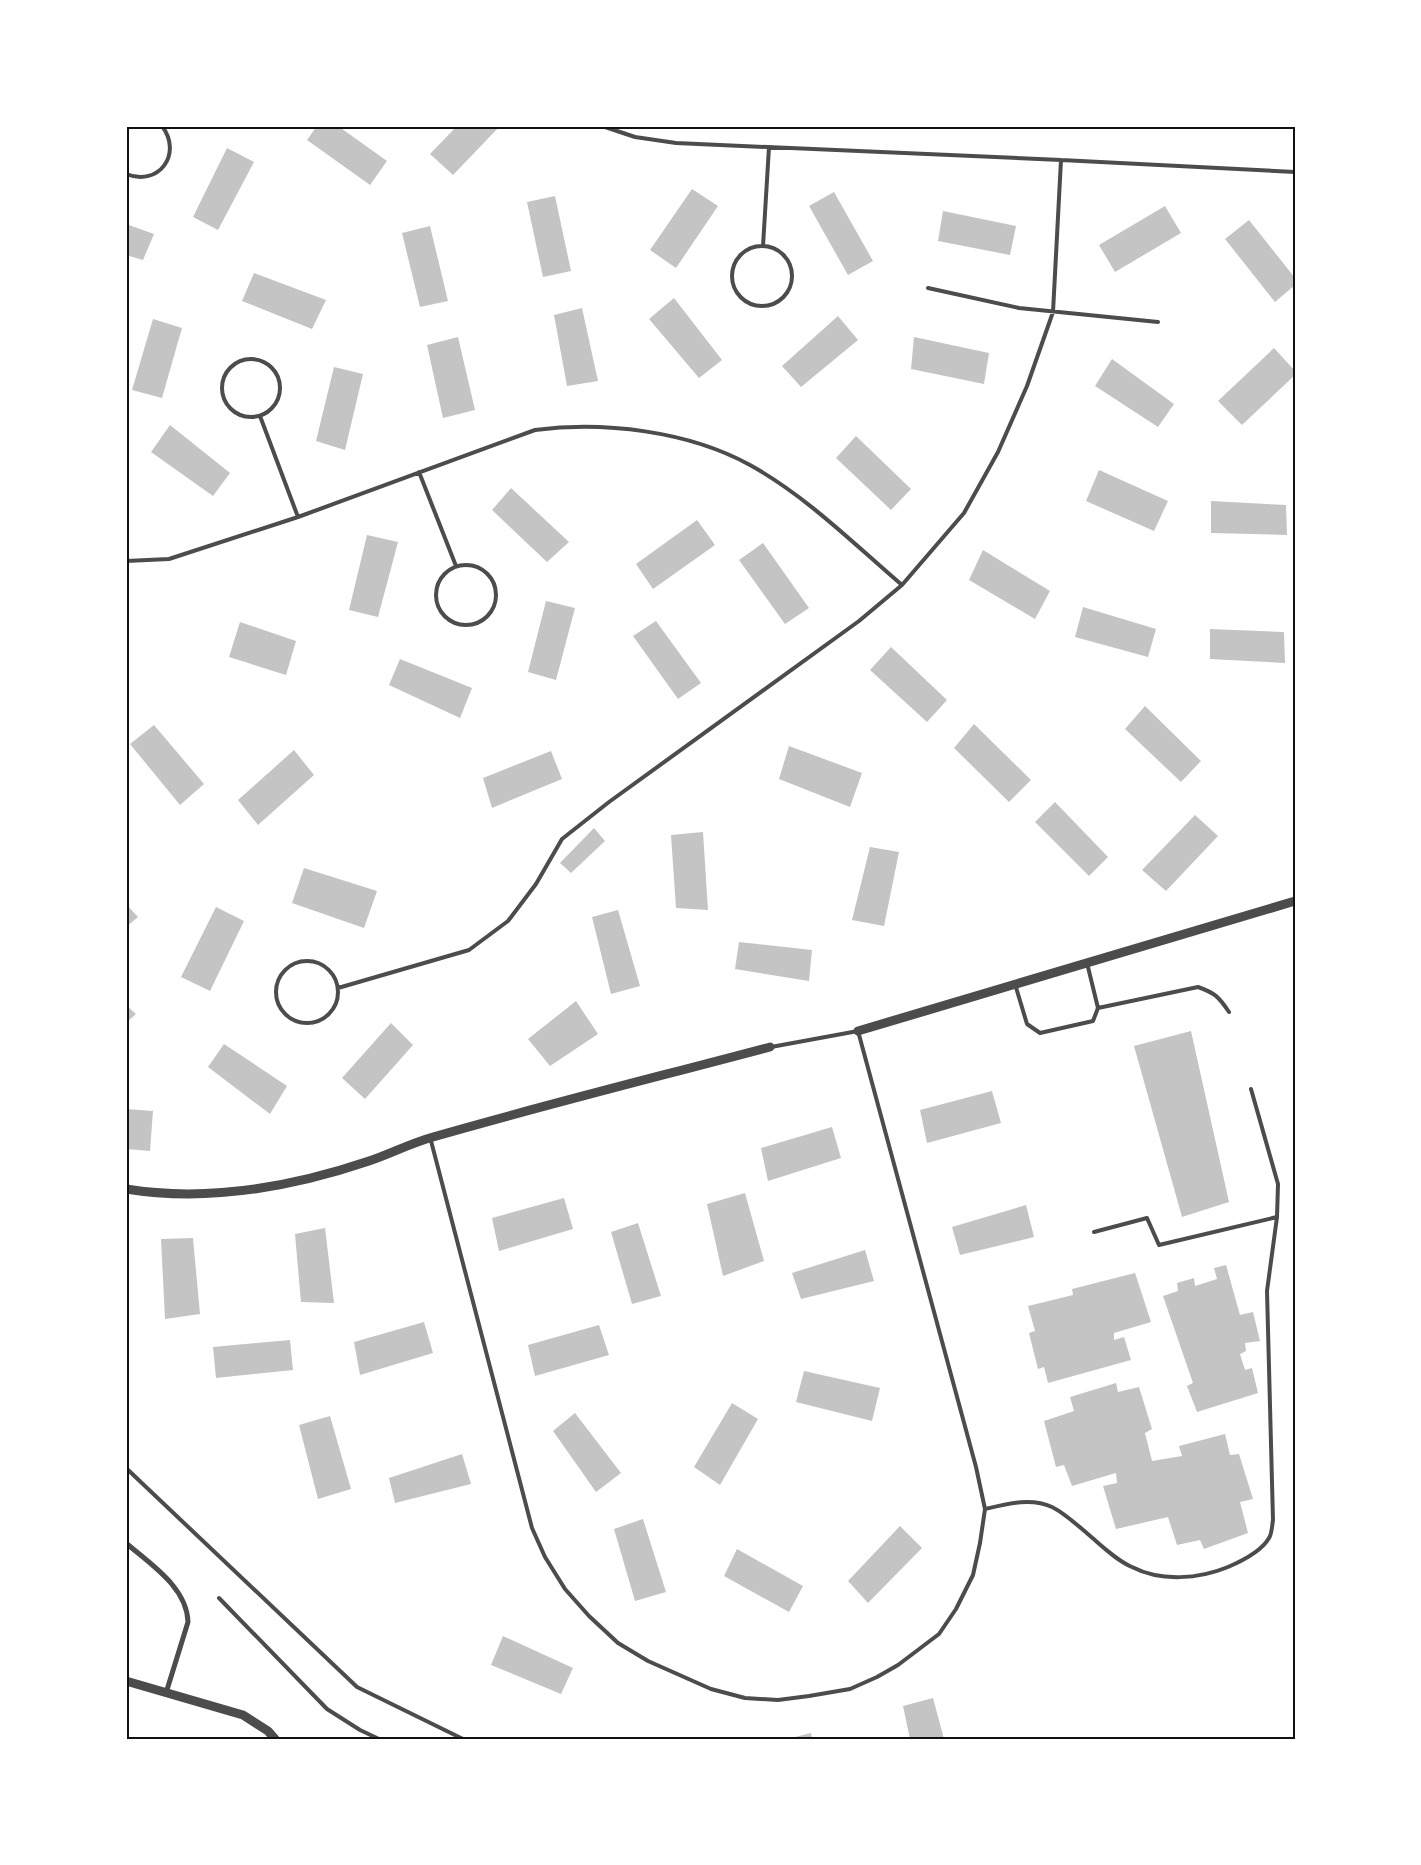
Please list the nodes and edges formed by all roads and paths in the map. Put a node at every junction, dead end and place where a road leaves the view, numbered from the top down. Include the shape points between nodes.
1 (162, 126) edge
2 (602, 126) edge
3 (769, 147) junction
4 (1061, 160) junction
5 (1295, 172) edge
6 (126, 174) edge
7 (763, 246) junction
8 (928, 288) dead end
9 (1053, 312) junction
10 (1158, 322) dead end
11 (260, 416) junction
12 (419, 472) junction
13 (298, 517) junction
14 (126, 561) edge
15 (456, 566) junction
16 (902, 585) junction
17 (1295, 901) edge
18 (1086, 963) junction
19 (1015, 984) junction
20 (338, 988) junction
21 (1098, 1008) junction
22 (1229, 1012) dead end
23 (858, 1031) junction
24 (770, 1047) joint
25 (1251, 1090) dead end
26 (430, 1138) junction
27 (126, 1189) edge
28 (1277, 1217) junction
29 (1094, 1232) dead end
30 (126, 1468) edge
31 (985, 1509) junction
32 (126, 1543) edge
33 (219, 1598) dead end
34 (126, 1681) edge
35 (166, 1693) junction
36 (275, 1739) edge
37 (379, 1739) edge
38 (463, 1739) edge

1 - 6 lane via 170,144 169,158 161,170 143,178
2 - 3 lane via 636,137 676,143
3 - 4 lane
3 - 7 lane
4 - 5 lane
4 - 9 lane
7 - 7 lane via 741,254 732,273 738,295 748,303 763,307 778,302 792,282 787,260 778,251
8 - 9 lane
9 - 10 lane
9 - 16 lane via 998,452 964,513
11 - 11 lane via 272,410 279,399 281,387 272,367 249,358 232,365 226,372 222,393 227,406 236,413 247,418
11 - 13 lane
12 - 13 lane
12 - 15 lane
12 - 16 lane via 535,430 562,427 626,430 692,442 725,453 778,483
13 - 14 lane via 169,558
15 - 15 lane via 439,580 435,595 438,607 445,618 456,624 480,623 495,604 496,591 492,580 483,570 473,566
16 - 20 lane via 859,622 562,839 536,884 508,921 469,950
17 - 18 street
18 - 19 street
18 - 21 lane
19 - 21 lane via 1027,1024 1040,1033 1093,1021
19 - 23 street
20 - 20 lane via 331,973 320,964 306,961 294,964 284,972 276,992 279,1005 287,1016 311,1023 332,1011
21 - 22 lane via 1198,987 1213,992
23 - 24 lane
23 - 31 lane
24 - 26 street
25 - 28 lane via 1278,1184
26 - 27 street via 319,1176 269,1186 214,1193
26 - 31 lane via 532,1528 565,1589 618,1643 678,1676 745,1698 778,1700 850,1689 898,1666 940,1634 972,1575
28 - 29 lane via 1159,1245 1147,1218
28 - 31 lane via 1268,1291 1273,1520 1269,1538 1256,1551 1217,1571 1192,1576 1152,1575 1117,1558 1052,1507 1019,1502
30 - 38 lane via 357,1687
32 - 35 street via 162,1574 181,1596 188,1611 188,1622
33 - 37 lane via 327,1709
34 - 35 street
35 - 36 street via 242,1715

